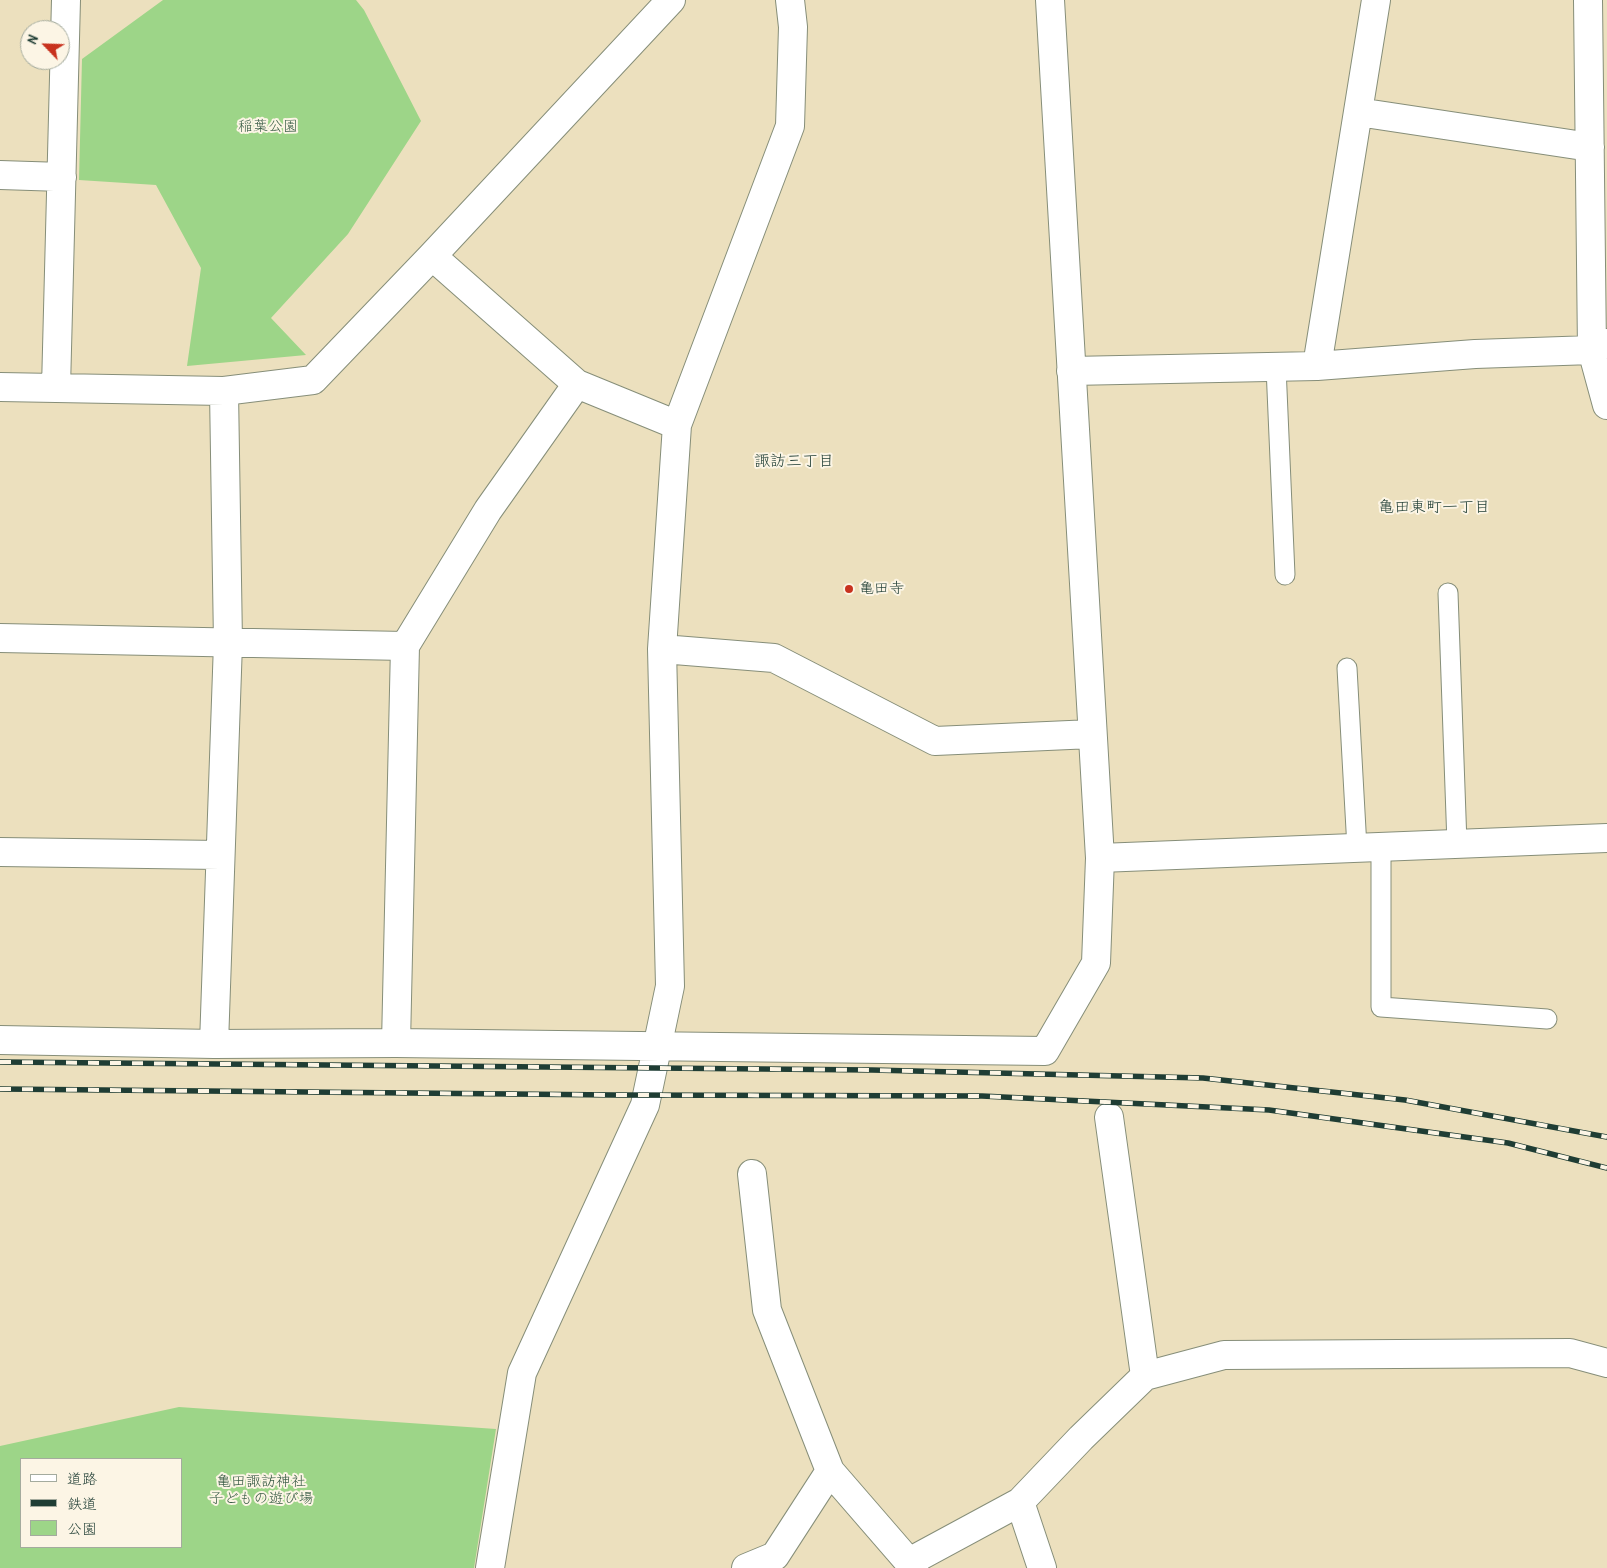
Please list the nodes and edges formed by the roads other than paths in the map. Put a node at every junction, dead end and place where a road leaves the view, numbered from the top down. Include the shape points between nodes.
1 (66, 0) edge
2 (671, 0) edge
3 (790, 0) edge
4 (1050, 0) edge
5 (1376, 0) edge
6 (1588, 0) edge
7 (1598, 82) edge
8 (1358, 112) junction
9 (1590, 147) junction
10 (0, 175) edge
11 (62, 177) junction
12 (432, 256) junction
13 (1600, 347) edge
14 (1317, 366) junction
15 (1276, 367) junction
16 (1071, 371) junction
17 (577, 384) junction
18 (0, 387) edge
19 (56, 388) junction
20 (224, 391) junction
21 (1607, 405) edge
22 (677, 425) junction
23 (1285, 575) dead end
24 (1448, 592) dead end
25 (0, 638) edge
26 (228, 643) junction
27 (405, 646) junction
28 (662, 649) junction
29 (1347, 668) dead end
30 (1092, 734) junction
31 (1607, 838) edge
32 (1457, 844) junction
33 (1369, 847) junction
34 (0, 852) edge
35 (220, 855) junction
36 (1100, 858) junction
37 (1547, 1019) dead end
38 (0, 1040) edge
39 (396, 1043) junction
40 (214, 1044) junction
41 (657, 1046) junction
42 (1109, 1117) dead end
43 (752, 1174) dead end
44 (1607, 1363) edge
45 (1145, 1376) junction
46 (830, 1471) junction
47 (1020, 1502) junction
48 (912, 1565) edge
49 (492, 1568) edge
50 (746, 1568) edge
51 (1042, 1568) edge

1 - 11 street
2 - 12 street
3 - 22 street via 793,27 790,126
4 - 16 street
5 - 8 street
6 - 7 street
7 - 9 street
8 - 9 street
8 - 14 street
9 - 13 street
10 - 11 street
11 - 19 street
12 - 17 street
12 - 20 street via 313,380
13 - 14 street
13 - 21 street
14 - 15 street
15 - 16 street
15 - 23 lane
16 - 30 street
17 - 22 street
17 - 27 street via 488,510
18 - 19 street
19 - 20 street
20 - 26 street
22 - 28 street
24 - 32 lane
25 - 26 street
26 - 27 street
26 - 35 street
27 - 39 street
28 - 30 street via 774,658 936,741
28 - 41 street via 670,986
29 - 33 lane
30 - 36 street
31 - 32 street
32 - 33 street
33 - 36 street
33 - 37 lane via 1381,1007
34 - 35 street
35 - 40 street
36 - 41 street via 1096,963 1045,1051
38 - 40 street
39 - 40 street
39 - 41 street
41 - 49 street via 645,1105 522,1372
42 - 45 street
43 - 46 street via 767,1310
44 - 45 street via 1570,1353 1224,1355
45 - 47 street
46 - 48 street
46 - 50 street via 775,1556
47 - 48 street
47 - 51 street

